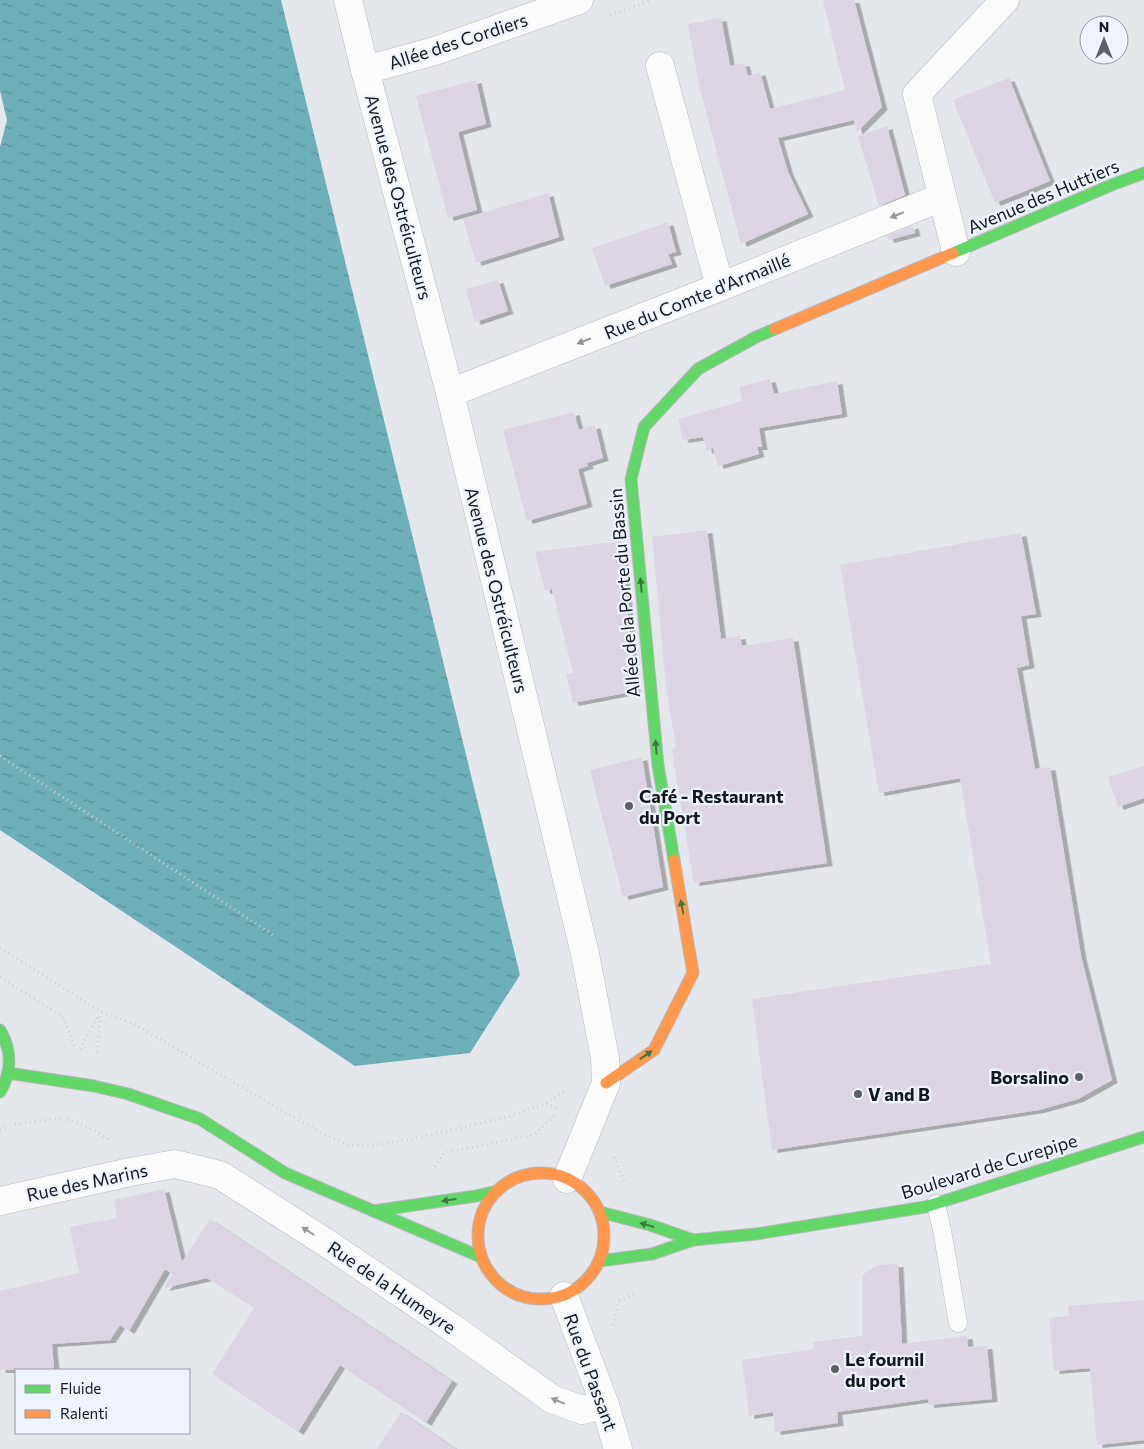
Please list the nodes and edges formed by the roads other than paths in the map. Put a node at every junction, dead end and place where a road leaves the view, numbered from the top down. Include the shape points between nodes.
1 (348, 0) edge
2 (579, 0) edge
3 (1005, 0) edge
4 (660, 66) dead end
5 (365, 70) junction
6 (1144, 173) edge
7 (942, 197) junction
8 (956, 252) junction
9 (720, 287) junction
10 (450, 393) junction
11 (0, 1030) edge
12 (8, 1074) junction
13 (606, 1082) junction
14 (0, 1092) edge
15 (1144, 1137) edge
16 (175, 1164) joint
17 (567, 1179) junction
18 (497, 1191) junction
19 (0, 1201) edge
20 (936, 1204) junction
21 (373, 1211) junction
22 (600, 1212) junction
23 (693, 1240) junction
24 (481, 1256) junction
25 (599, 1261) junction
26 (564, 1296) junction
27 (958, 1323) dead end
28 (605, 1405) junction
29 (618, 1449) edge

1 - 5 street, Avenue des Ostréiculteurs
2 - 5 street, Allée des Cordiers via 435,51
3 - 7 street via 917,94
4 - 9 street
5 - 10 street, Avenue des Ostréiculteurs
6 - 8 main road, Avenue des Huttiers
7 - 8 street
7 -> 9 street, Rue du Comte d'Armaillé
13 -> 8 main road, Allée de la Porte du Bassin via 654,1050 693,974 658,765 631,479 644,427 698,369 756,337
9 -> 10 street, Rue du Comte d'Armaillé
10 - 13 street, Avenue des Ostréiculteurs via 585,954 605,1058
11 - 12 main road via 10,1055
12 - 14 main road
12 - 21 main road via 94,1086 200,1119 286,1174
13 - 17 street, Avenue des Ostréiculteurs
15 - 20 main road, Boulevard de Curepipe
16 - 19 street, Rue des Marins
28 -> 16 street, Rue de la Humeyre via 582,1410 552,1399 451,1327 220,1175
17 - 18 main road via 549,1174 530,1174 512,1180
17 - 22 main road via 581,1186
18 -> 21 main road
18 - 24 main road via 479,1222
20 - 23 main road, Boulevard de Curepipe via 756,1234
20 - 27 lane
21 - 24 main road
23 -> 22 main road, Boulevard de Curepipe
22 - 25 main road via 604,1245
23 - 25 main road, Boulevard de Curepipe via 652,1254
24 - 26 main road via 490,1274 505,1288 524,1297
25 - 26 main road via 579,1287
26 - 28 street, Rue du Passant
28 - 29 street, Rue du Passant

